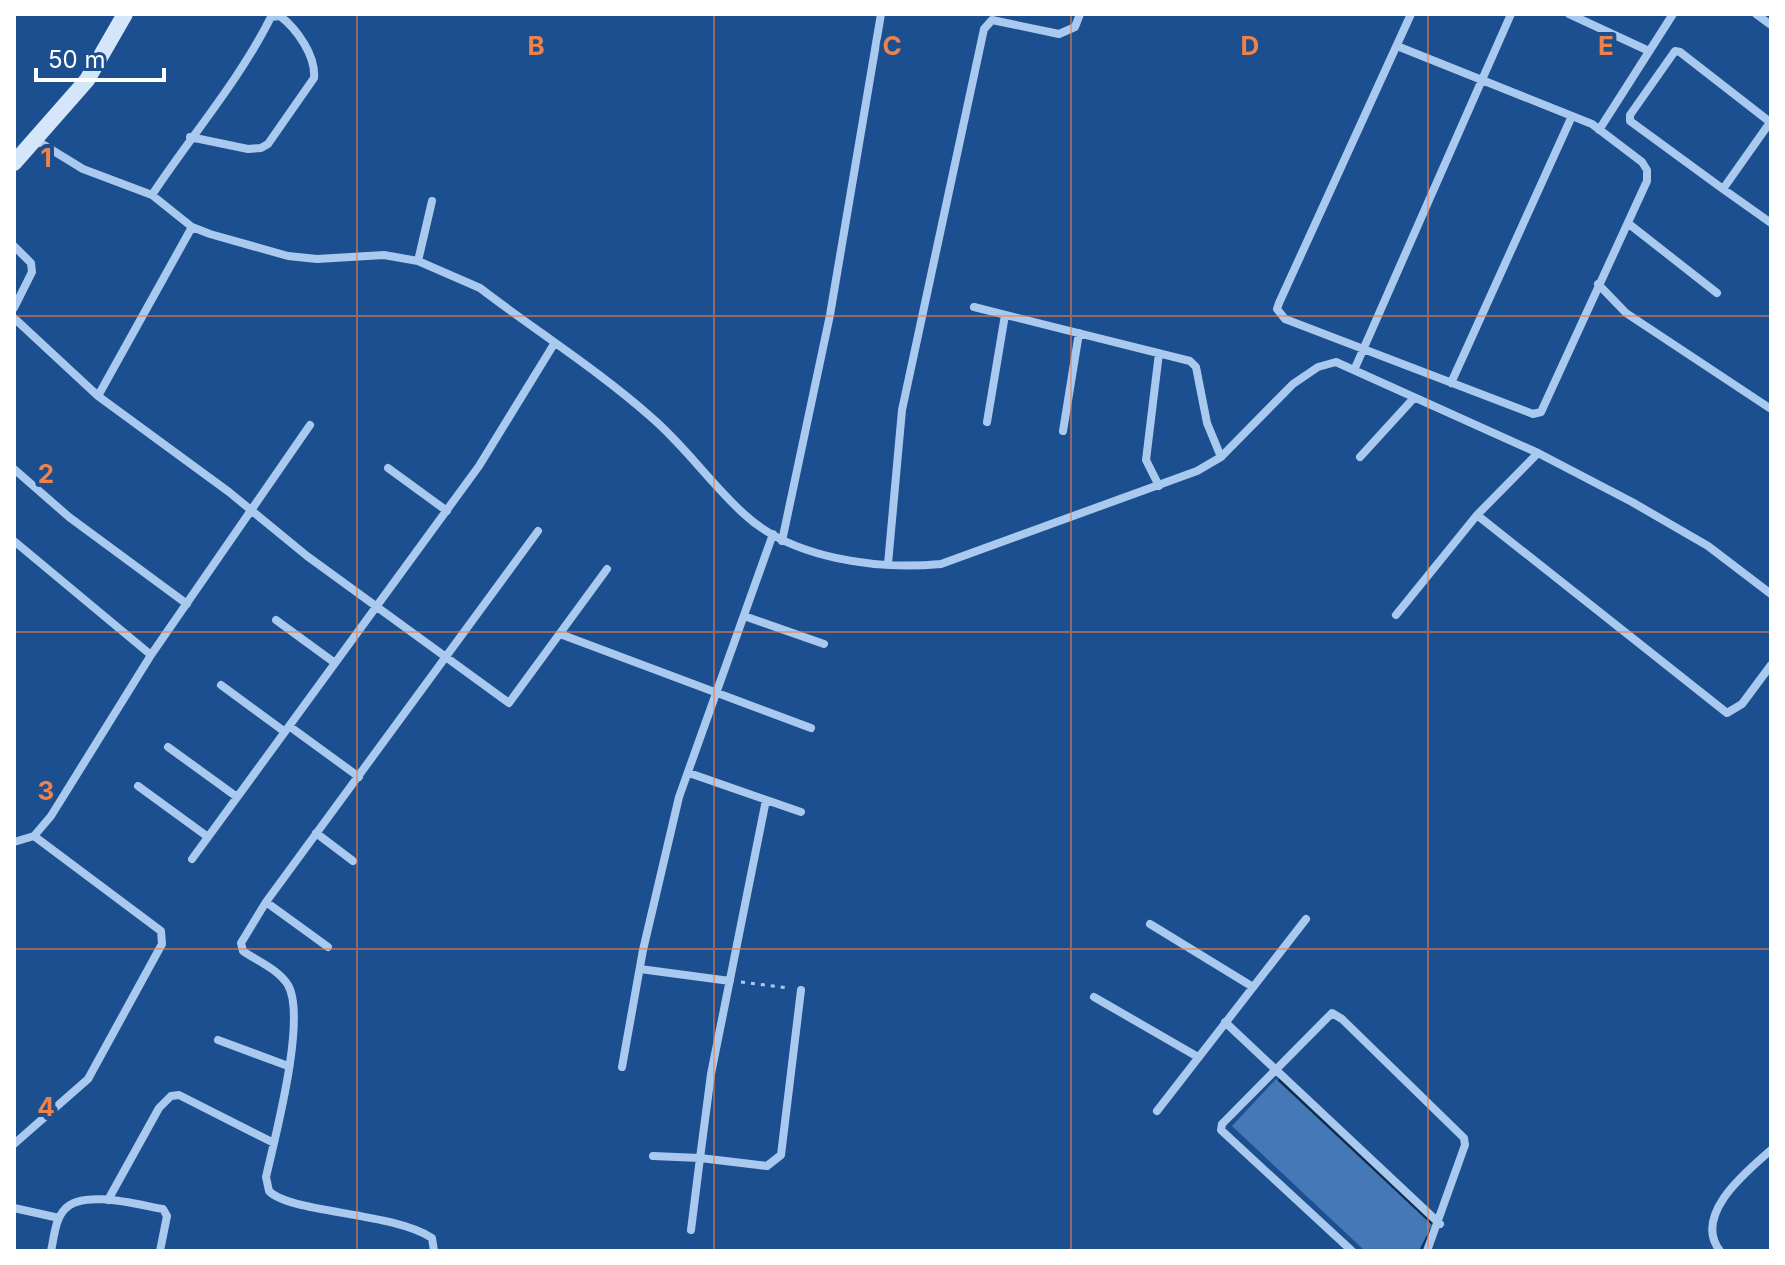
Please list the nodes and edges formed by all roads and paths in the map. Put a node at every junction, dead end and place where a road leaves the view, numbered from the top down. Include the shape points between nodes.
1 (125, 14) edge
2 (881, 14) edge
3 (1080, 14) edge
4 (1411, 14) edge
5 (1511, 14) edge
6 (1569, 14) edge
7 (1673, 14) edge
8 (1756, 14) edge
9 (1771, 25) edge
10 (1397, 46) junction
11 (1649, 51) junction
12 (1483, 81) junction
13 (1572, 116) junction
14 (1771, 122) edge
15 (1599, 130) junction
16 (190, 137) junction
17 (34, 139) junction
18 (14, 163) edge
19 (1723, 189) junction
20 (152, 195) junction
21 (432, 201) dead end
22 (1771, 223) edge
23 (1629, 224) junction
24 (192, 227) junction
25 (14, 246) edge
26 (418, 261) junction
27 (1598, 284) junction
28 (1717, 293) dead end
29 (974, 307) dead end
30 (14, 308) edge
31 (1005, 315) junction
32 (14, 318) edge
33 (1079, 333) junction
34 (554, 344) junction
35 (1364, 350) junction
36 (1159, 353) junction
37 (1355, 368) junction
38 (1451, 383) junction
39 (98, 396) junction
40 (1413, 399) junction
41 (1771, 409) edge
42 (987, 422) dead end
43 (310, 425) dead end
44 (1063, 431) dead end
45 (1538, 453) junction
46 (1221, 457) junction
47 (1360, 457) dead end
48 (388, 468) dead end
49 (14, 469) edge
50 (1159, 486) junction
51 (251, 510) junction
52 (447, 511) junction
53 (1477, 515) junction
54 (538, 531) dead end
55 (773, 534) junction
56 (14, 541) edge
57 (782, 541) junction
58 (888, 564) junction
59 (607, 569) dead end
60 (1771, 594) edge
61 (187, 604) junction
62 (376, 606) junction
63 (1396, 615) dead end
64 (744, 616) junction
65 (276, 620) dead end
66 (560, 634) junction
67 (824, 644) dead end
68 (151, 655) junction
69 (446, 657) junction
70 (335, 663) junction
71 (1771, 665) edge
72 (221, 685) dead end
73 (716, 695) junction
74 (811, 728) dead end
75 (287, 729) junction
76 (168, 747) dead end
77 (689, 773) junction
78 (359, 777) junction
79 (138, 786) dead end
80 (237, 797) junction
81 (766, 800) junction
82 (801, 812) dead end
83 (316, 833) junction
84 (34, 836) junction
85 (208, 837) junction
86 (14, 842) edge
87 (192, 859) dead end
88 (353, 861) dead end
89 (266, 902) junction
90 (1306, 919) dead end
91 (1150, 924) dead end
92 (328, 947) dead end
93 (640, 969) junction
94 (730, 981) junction
95 (1253, 987) junction
96 (801, 990) joint
97 (1094, 997) dead end
98 (1225, 1022) junction
99 (218, 1040) dead end
100 (1198, 1057) junction
101 (288, 1066) junction
102 (622, 1067) dead end
103 (1277, 1067) junction
104 (1157, 1111) dead end
105 (274, 1143) junction
106 (14, 1144) edge
107 (1771, 1150) edge
108 (653, 1156) dead end
109 (700, 1158) junction
110 (108, 1200) junction
111 (14, 1208) edge
112 (59, 1218) junction
113 (1440, 1224) junction
114 (691, 1230) dead end
115 (51, 1251) edge
116 (160, 1251) edge
117 (434, 1251) edge
118 (1352, 1251) edge
119 (1427, 1251) edge
120 (1720, 1251) edge

1 - 17 main road via 87,80
2 - 57 street via 830,315
3 - 58 street via 1075,27 1059,34 992,20 984,29 902,410
4 - 10 street
5 - 12 street
6 - 11 street
7 - 11 street
8 - 9 street
10 - 12 street
10 - 35 street via 1277,309 1285,319
11 - 15 street
12 - 13 street
12 - 35 street
13 - 15 street
13 - 38 street
14 - 19 street
14 - 19 street via 1680,52 1671,54 1630,121
15 - 23 street via 1647,170
16 - 16 street via 233,81 271,17 289,23 315,70 314,78 268,144 248,149
16 - 20 street
17 - 18 main road
17 - 20 street via 83,169
19 - 22 street
20 - 24 street
21 - 26 street
23 - 27 street
23 - 28 street
24 - 26 street via 288,256 384,255
24 - 39 street
25 - 30 street via 31,263 32,272
26 - 34 street via 480,288
27 - 38 street via 1541,412 1533,414
27 - 41 street via 1645,327
29 - 31 street
31 - 33 street
31 - 42 street
32 - 39 street
33 - 36 street
33 - 44 street
34 - 52 street
34 - 55 street via 654,419 744,515
35 - 37 street
35 - 38 street
36 - 46 street via 1196,367 1207,423
36 - 50 street via 1146,460
37 - 40 street
37 - 46 street via 1336,362 1318,367 1293,384
39 - 51 street
40 - 45 street
40 - 47 street
43 - 51 street
45 - 53 street
45 - 60 street via 1708,546
46 - 50 street
48 - 52 street
49 - 61 street via 69,517
50 - 58 street via 941,564
51 - 61 street
51 - 62 street
52 - 62 street
53 - 63 street
53 - 71 street via 1727,713 1742,704
54 - 69 street
55 - 57 street
55 - 64 street
56 - 68 street
57 - 58 street via 850,560
59 - 66 street
61 - 68 street
62 - 69 street
62 - 70 street
64 - 67 street
64 - 73 street
65 - 70 street
66 - 69 street via 509,703
66 - 73 street
68 - 84 street
69 - 78 street
70 - 75 street
72 - 75 street
73 - 74 street
73 - 77 street
75 - 78 street
75 - 80 street
76 - 80 street
77 - 81 street
77 - 93 street
78 - 83 street
79 - 85 street
80 - 85 street
81 - 82 street
81 - 94 street
83 - 88 street
83 - 89 street
84 - 86 street
84 - 106 street via 161,931 162,944 88,1079
85 - 87 street
89 - 92 street
89 - 101 street via 241,948 288,985 293,1011
90 - 95 street
91 - 95 street
93 - 94 street
93 - 102 street
94 - 96 path
94 - 109 street
95 - 98 street
96 - 109 street via 781,1155 767,1166
97 - 100 street
98 - 100 street
98 - 103 street
99 - 101 street
100 - 104 street
101 - 105 street
103 - 113 street
103 - 113 street via 1326,1016 1332,1013 1342,1019 1464,1138
103 - 118 street via 1221,1130
105 - 110 street via 179,1095 171,1096 159,1108
105 - 117 street via 266,1177 276,1199 402,1224 432,1238
107 - 120 street via 1740,1177 1718,1210 1712,1224
108 - 109 street
109 - 114 street
110 - 112 street via 75,1202
110 - 116 street via 163,1209 167,1216
111 - 112 street
112 - 115 street
113 - 119 street

